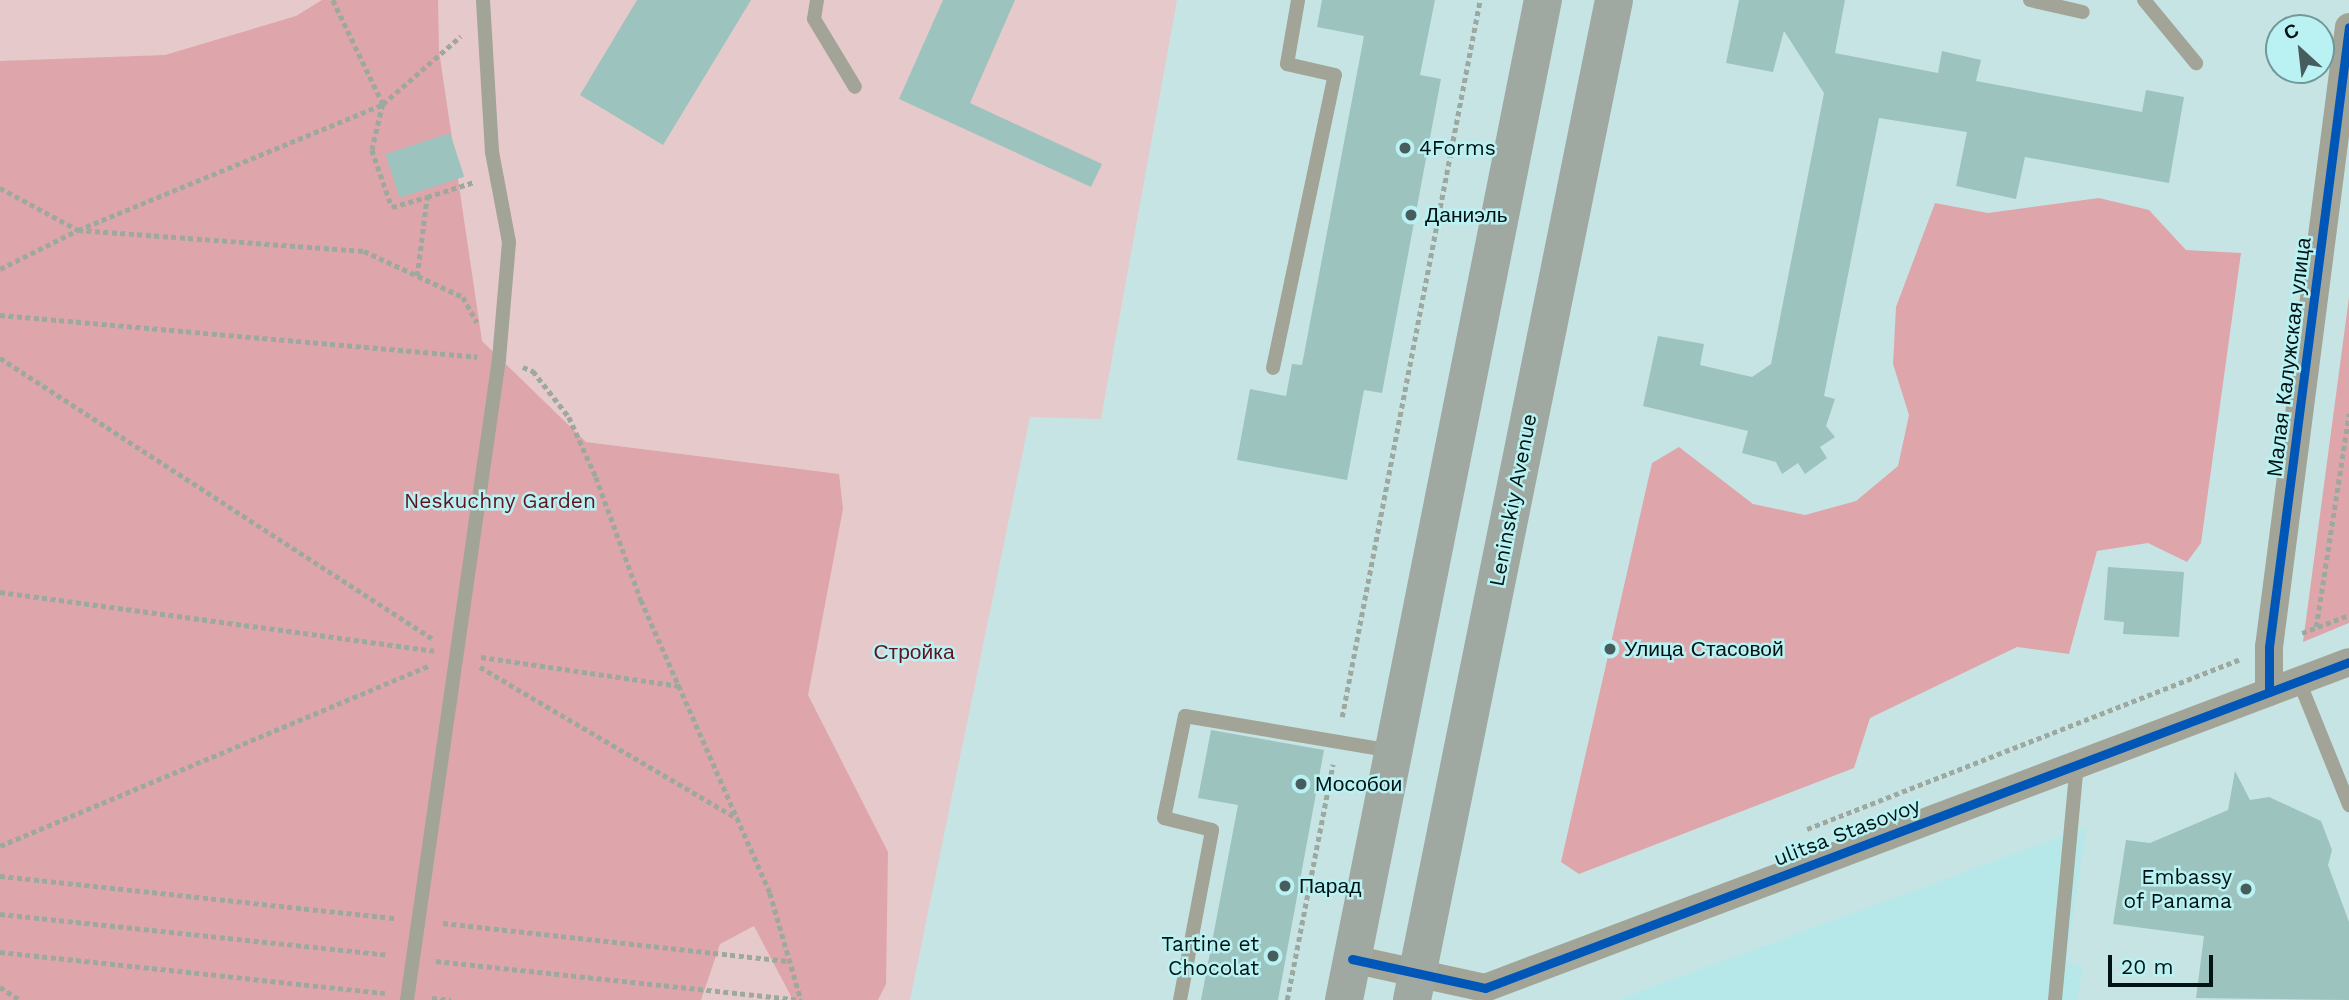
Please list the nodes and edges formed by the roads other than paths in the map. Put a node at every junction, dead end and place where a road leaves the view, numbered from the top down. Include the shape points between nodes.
1 (483, 0) edge
2 (817, 0) edge
3 (1298, 0) edge
4 (1543, 0) edge
5 (1614, 0) edge
6 (2030, 0) edge
7 (2144, 0) edge
8 (2083, 12) dead end
9 (2349, 27) edge
10 (2196, 63) dead end
11 (855, 87) dead end
12 (1273, 368) dead end
13 (2349, 662) edge
14 (2299, 681) junction
15 (2269, 692) junction
16 (1395, 751) junction
17 (2077, 764) junction
18 (2349, 806) edge
19 (1352, 959) junction
20 (1415, 986) edge
21 (408, 998) edge
22 (1180, 1000) edge
23 (1344, 1000) edge
24 (2056, 1000) edge

1 - 21 lane via 492,152 509,242 499,359
2 - 11 lane via 814,19
3 - 12 lane via 1287,64 1335,75
4 - 16 main road
5 - 20 main road, Leninskiy Avenue
6 - 8 lane
7 - 10 lane
9 - 15 street, Малая Калужская улица via 2269,647
13 - 14 street, ulitsa Stasovoy
14 - 15 street, ulitsa Stasovoy
14 - 18 lane
15 - 17 street, ulitsa Stasovoy
16 - 19 main road
16 - 22 lane via 1185,716 1164,818 1212,830
17 - 20 street, ulitsa Stasovoy via 1485,988
17 - 24 lane
19 - 20 street, ulitsa Stasovoy
19 - 23 main road

